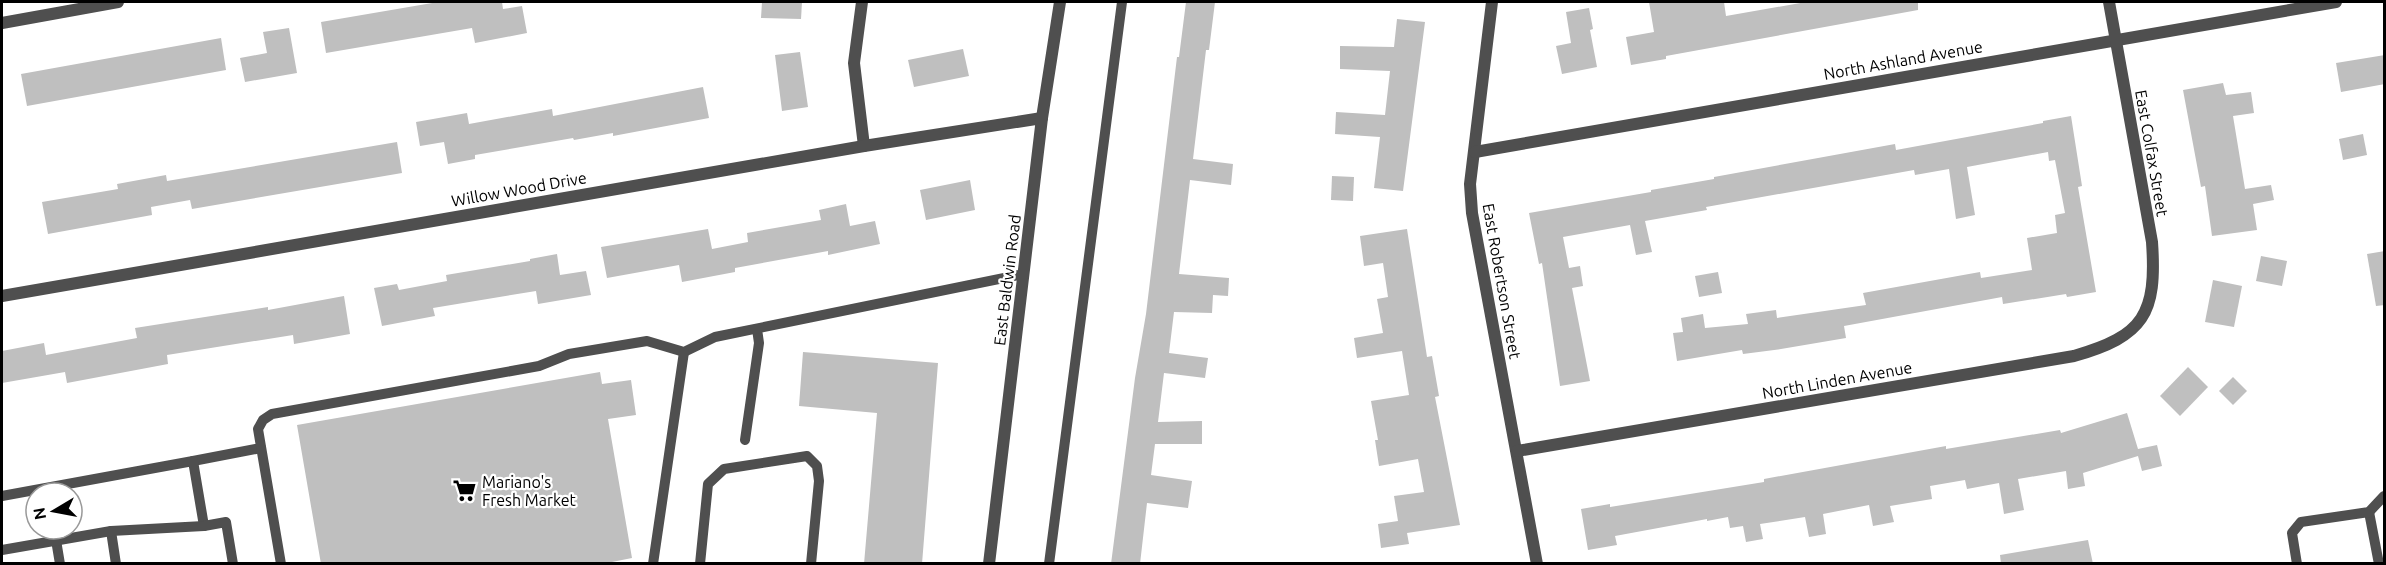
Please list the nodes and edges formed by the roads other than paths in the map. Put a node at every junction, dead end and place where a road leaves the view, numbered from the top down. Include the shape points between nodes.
1 (118, 2) edge
2 (862, 2) edge
3 (1060, 2) edge
4 (1122, 2) edge
5 (1492, 2) edge
6 (2109, 2) edge
7 (2336, 2) edge
8 (2, 23) edge
9 (2115, 39) junction
10 (1042, 118) junction
11 (864, 146) junction
12 (1475, 152) junction
13 (1024, 274) junction
14 (2, 296) edge
15 (2148, 310) joint
16 (757, 329) junction
17 (684, 352) junction
18 (745, 440) dead end
19 (261, 448) junction
20 (1517, 451) junction
21 (193, 461) junction
22 (2, 496) edge
23 (2385, 496) edge
24 (2369, 512) junction
25 (204, 526) junction
26 (111, 531) junction
27 (84, 535) edge
28 (51, 541) edge
29 (56, 541) edge
30 (2, 550) edge
31 (60, 564) edge
32 (116, 564) edge
33 (233, 564) edge
34 (281, 564) edge
35 (653, 564) edge
36 (700, 564) edge
37 (811, 564) edge
38 (989, 564) edge
39 (1049, 564) edge
40 (1537, 564) edge
41 (2297, 564) edge
42 (2379, 564) edge

1 - 8 street
2 - 11 street via 854,63
3 - 10 street, East Baldwin Road
4 - 39 lane
5 - 12 street, East Robertson Street
6 - 9 street, East Colfax Street
7 - 9 street, North Ashland Avenue
9 - 12 street, North Ashland Avenue
9 - 15 street, East Colfax Street via 2152,242 2155,278
10 - 11 street, Willow Wood Drive
10 - 13 street, East Baldwin Road
11 - 14 street, Willow Wood Drive
12 - 20 street, East Robertson Street via 1470,184 1472,213
13 - 16 lane
13 - 38 street, East Baldwin Road
15 - 20 street, North Linden Avenue via 2129,334 2074,356
16 - 17 lane via 715,337
16 - 18 lane via 759,343
17 - 19 lane via 647,341 569,354 539,366 272,414 258,429
17 - 35 lane
19 - 21 lane
19 - 34 lane
20 - 40 street, East Robertson Street
21 - 22 lane
21 - 25 lane
23 - 24 lane
24 - 41 lane via 2301,522 2292,533
24 - 42 lane
25 - 26 lane
25 - 33 lane via 226,522
26 - 27 lane
26 - 32 lane
28 - 30 lane
29 - 31 lane
36 - 37 lane via 708,484 724,469 807,456 817,466 819,481

